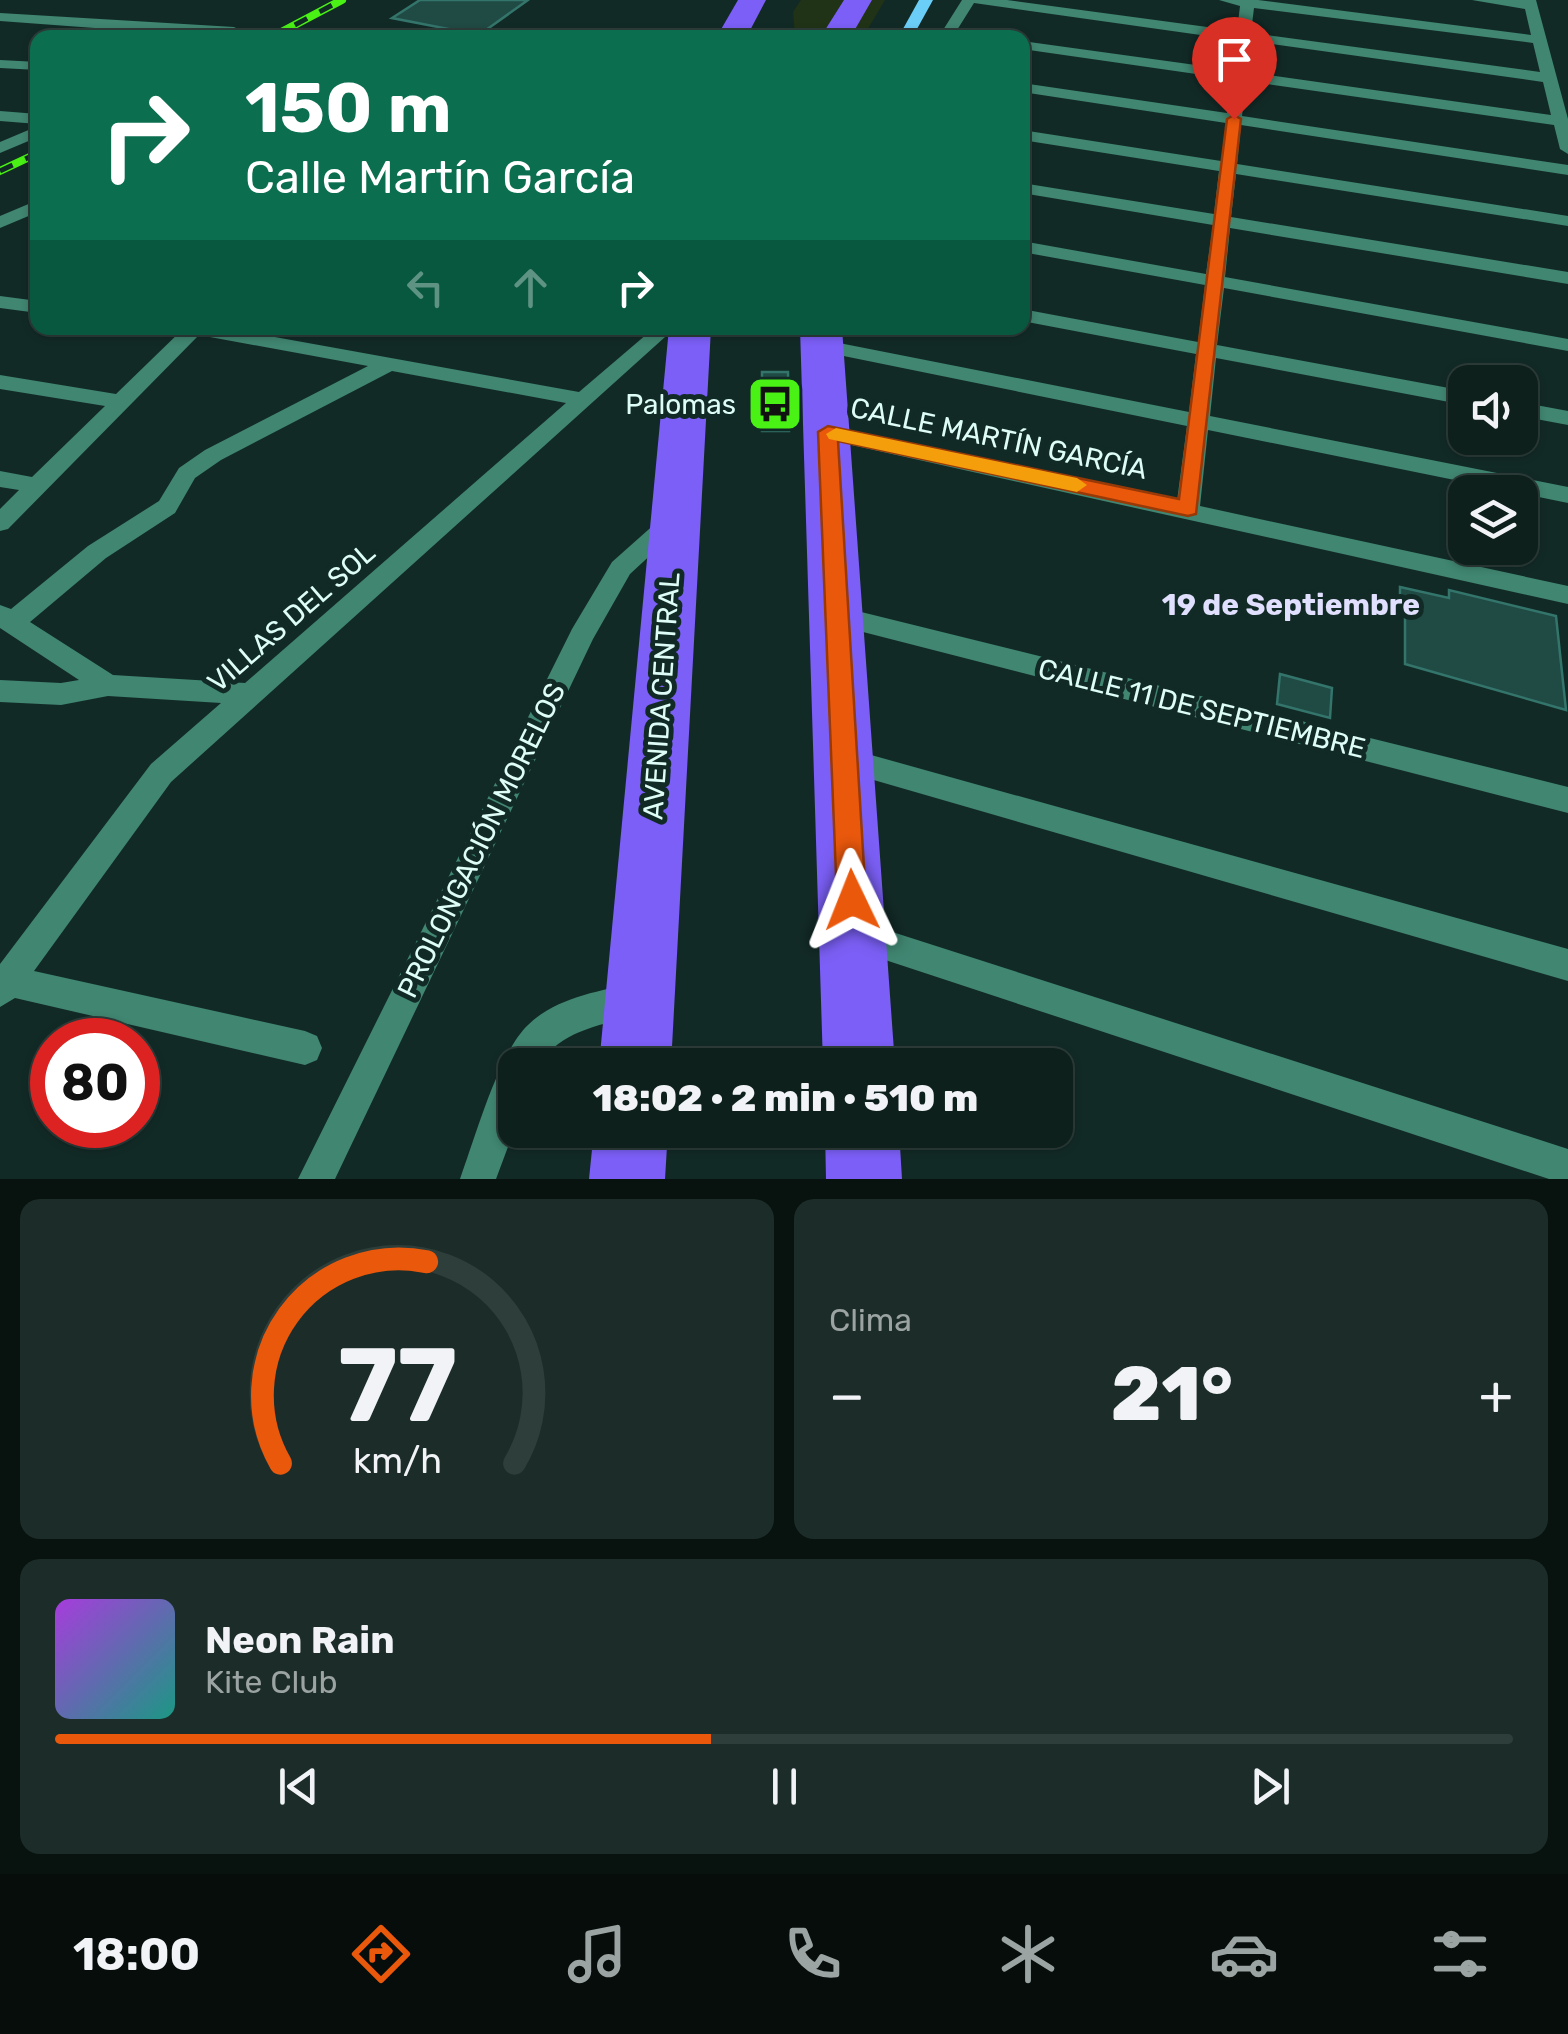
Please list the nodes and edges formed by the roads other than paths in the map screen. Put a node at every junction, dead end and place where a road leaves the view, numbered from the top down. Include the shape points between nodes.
1 (742, 0) edge
2 (752, 0) edge
3 (874, 0) edge
4 (897, 0) edge
5 (926, 0) edge
6 (969, 0) edge
7 (978, 0) edge
8 (1226, 0) edge
9 (1479, 0) edge
10 (1248, 1) edge
11 (1530, 3) edge
12 (27, 4) edge
13 (2, 16) edge
14 (846, 19) edge
15 (219, 30) edge
16 (734, 30) edge
17 (735, 30) edge
18 (879, 30) edge
19 (910, 30) edge
20 (950, 30) edge
21 (1244, 37) junction
22 (1540, 40) junction
23 (1030, 47) edge
24 (0, 64) edge
25 (30, 66) edge
26 (1239, 76) junction
27 (1550, 78) junction
28 (1030, 88) edge
29 (0, 116) edge
30 (30, 118) edge
31 (1234, 119) junction
32 (1561, 122) junction
33 (30, 135) edge
34 (1030, 136) edge
35 (0, 148) edge
36 (1568, 148) edge
37 (1228, 167) junction
38 (1568, 170) edge
39 (1030, 189) edge
40 (30, 208) edge
41 (6, 220) edge
42 (1222, 221) junction
43 (1568, 221) edge
44 (1030, 247) edge
45 (1568, 278) edge
46 (1215, 280) junction
47 (0, 302) edge
48 (30, 306) edge
49 (1030, 316) edge
50 (188, 335) edge
51 (234, 335) edge
52 (657, 335) edge
53 (689, 335) edge
54 (822, 337) edge
55 (1568, 345) edge
56 (1207, 349) junction
57 (391, 363) junction
58 (0, 382) edge
59 (1448, 395) edge
60 (584, 400) junction
61 (123, 402) junction
62 (1538, 412) edge
63 (1568, 418) edge
64 (1199, 420) junction
65 (828, 432) junction
66 (0, 479) edge
67 (37, 486) junction
68 (1568, 495) edge
69 (1188, 508) junction
70 (674, 520) junction
71 (0, 523) edge
72 (1568, 594) edge
73 (837, 616) junction
74 (7, 618) edge
75 (108, 685) junction
76 (0, 692) edge
77 (248, 694) junction
78 (846, 760) junction
79 (1568, 800) edge
80 (853, 935) junction
81 (1568, 965) edge
82 (4, 986) edge
83 (640, 998) junction
84 (305, 1048) dead end
85 (528, 1048) edge
86 (636, 1048) edge
87 (858, 1048) edge
88 (498, 1126) edge
89 (630, 1148) edge
90 (863, 1148) edge
91 (1568, 1167) edge
92 (316, 1179) edge
93 (478, 1179) edge
94 (628, 1179) edge
95 (864, 1179) edge

1 - 16 main road
2 - 17 highway
3 - 14 main road
4 - 18 highway
5 - 19 main road
6 - 20 street
7 - 21 street
8 - 10 street
9 - 11 street
10 - 21 street
10 - 22 street
11 - 22 street
12 - 13 street
13 - 15 street
21 - 26 street
21 - 27 street
22 - 27 street
23 - 26 street
24 - 25 street
26 - 31 street
26 - 32 street
27 - 32 street
28 - 31 street
29 - 30 street
31 - 37 street
31 - 38 street
32 - 36 street
33 - 35 street
34 - 37 street
37 - 42 street
37 - 43 street
39 - 42 street
40 - 41 street
42 - 45 street
42 - 46 street
44 - 46 street
46 - 55 street
46 - 56 street
47 - 48 street
49 - 56 street
50 - 61 street
51 - 57 street
52 - 60 street, VILLAS DEL SOL
53 - 70 highway, AVENIDA CENTRAL
54 - 64 street
54 - 65 highway
56 - 59 street
56 - 64 street
57 - 60 street
57 - 74 street via 213,455 188,473 167,507
58 - 61 street
60 - 77 street, VILLAS DEL SOL
61 - 67 street
62 - 63 street
64 - 68 street
64 - 69 street
65 - 69 street, CALLE MARTÍN GARCÍA
65 - 73 highway
66 - 67 street
67 - 71 street
69 - 72 street, CALLE MARTÍN GARCÍA
70 - 83 highway, AVENIDA CENTRAL
70 - 92 street, PROLONGACIÓN MORELOS via 621,568 581,636
73 - 78 highway
73 - 79 street, CALLE 11 DE SEPTIEMBRE
74 - 75 street
75 - 76 street via 61,694
75 - 77 street
77 - 82 street, VILLAS DEL SOL via 160,773
78 - 80 highway
78 - 81 street
80 - 87 highway
80 - 91 street
82 - 84 street
83 - 85 street via 570,1014
83 - 86 highway, AVENIDA CENTRAL
88 - 93 street
89 - 94 highway
90 - 95 highway

